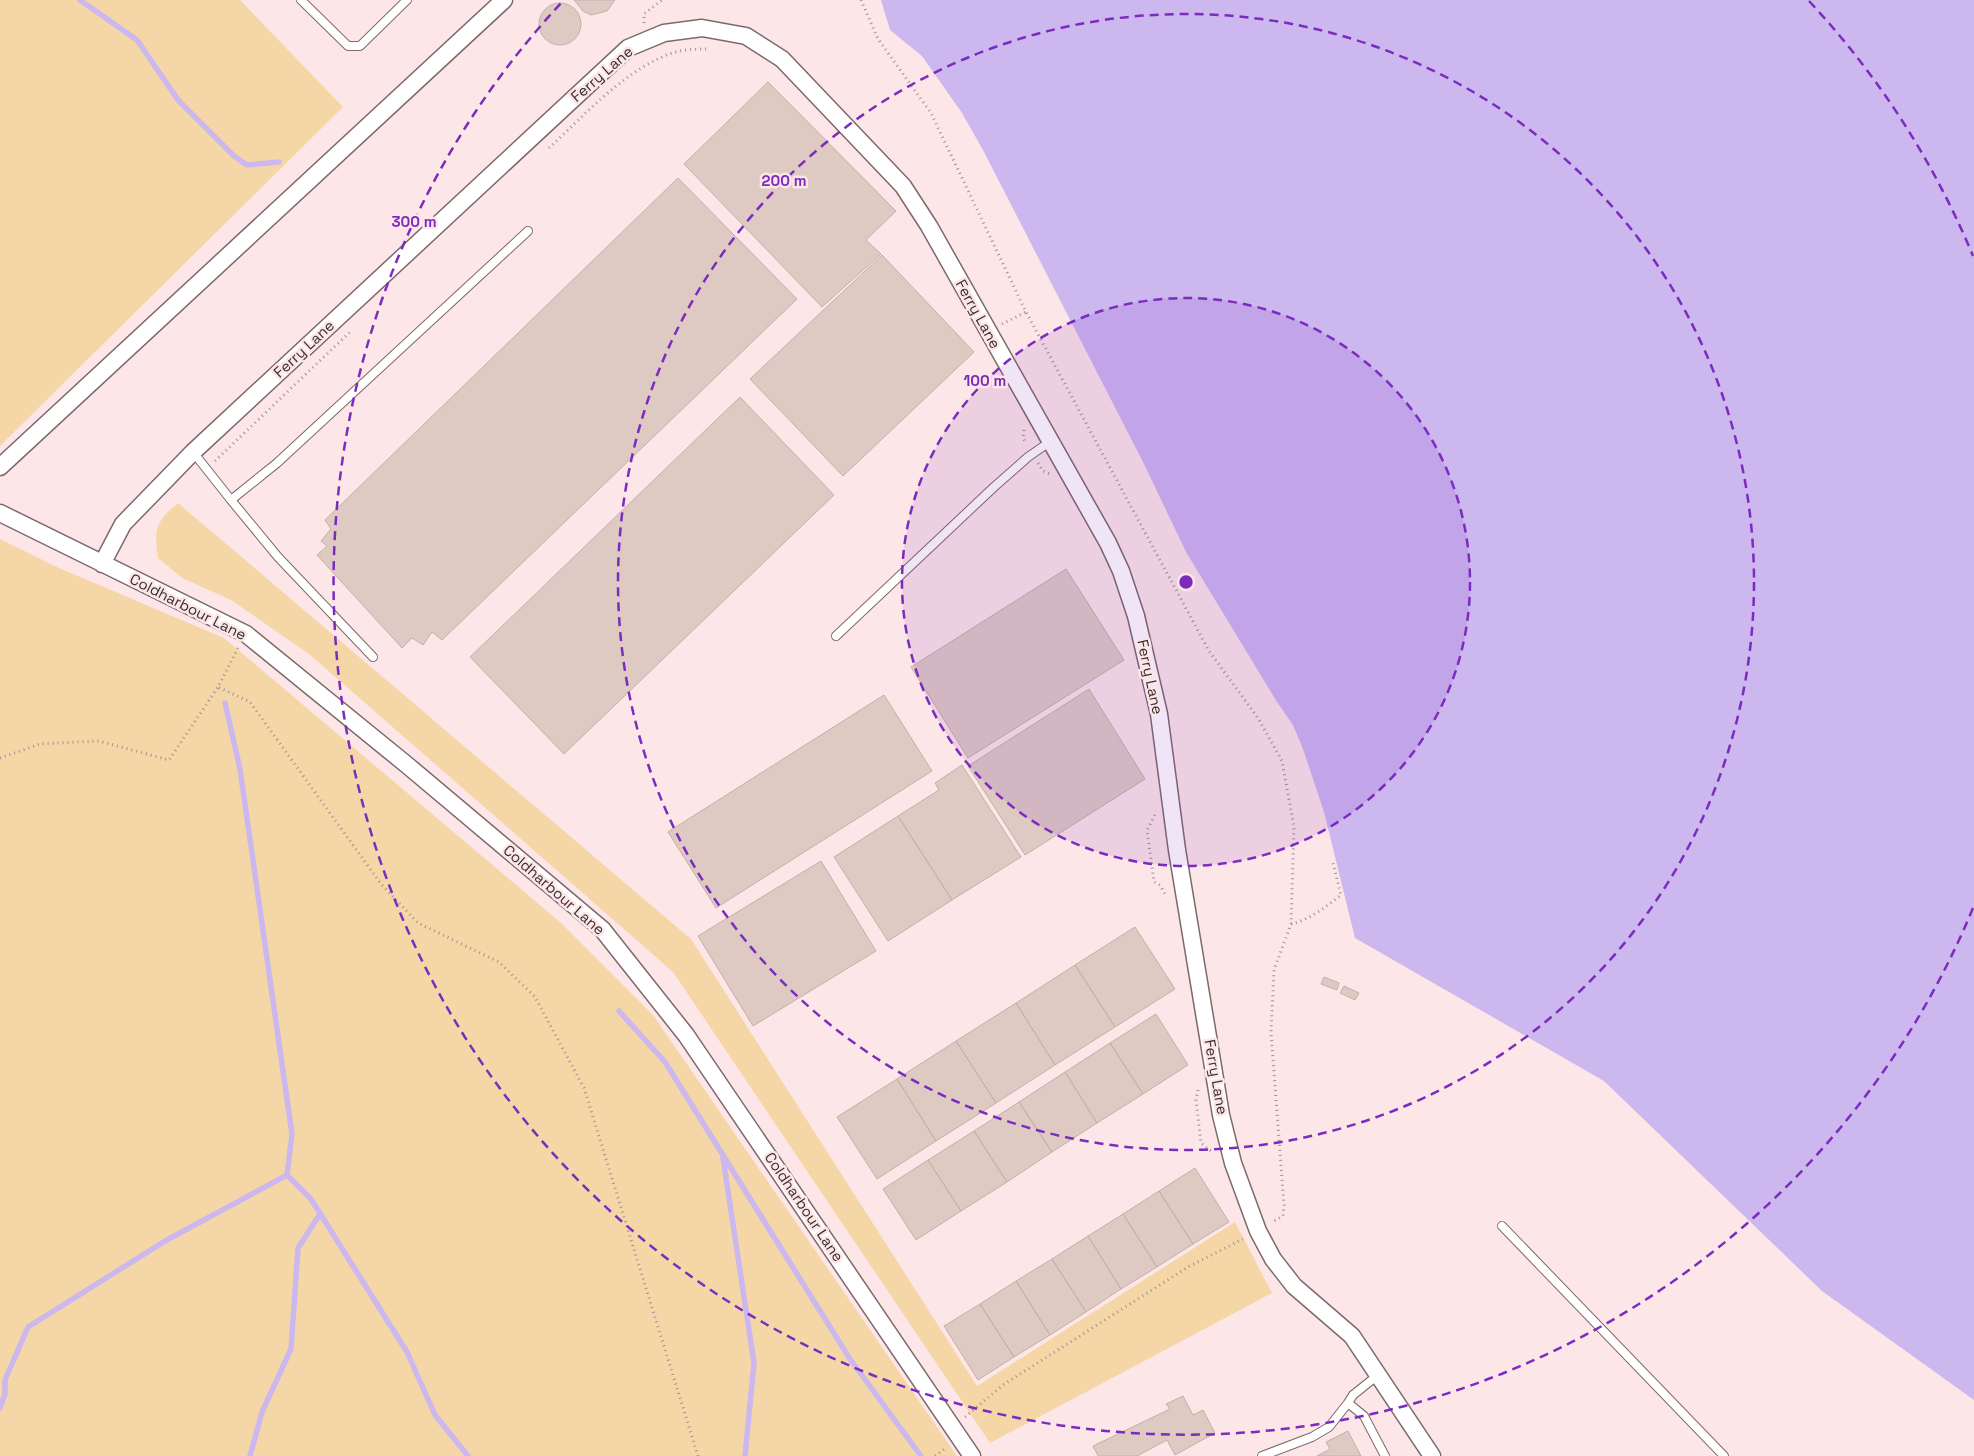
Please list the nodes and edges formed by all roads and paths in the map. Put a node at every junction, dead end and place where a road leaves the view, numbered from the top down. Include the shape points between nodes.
1 (301, 0) edge
2 (407, 0) edge
3 (504, 0) edge
4 (662, 0) edge
5 (862, 0) edge
6 (648, 39) junction
7 (719, 50) dead end
8 (588, 112) dead end
9 (528, 231) dead end
10 (1026, 312) junction
11 (1011, 320) dead end
12 (356, 326) dead end
13 (1051, 441) junction
14 (193, 452) junction
15 (0, 468) edge
16 (207, 468) junction
17 (231, 500) junction
18 (0, 513) edge
19 (102, 564) junction
20 (246, 634) junction
21 (836, 636) dead end
22 (372, 657) dead end
23 (218, 687) junction
24 (0, 758) edge
25 (1155, 813) dead end
26 (1333, 863) dead end
27 (1154, 882) dead end
28 (1291, 924) junction
29 (1196, 1100) dead end
30 (1200, 1136) dead end
31 (1283, 1216) dead end
32 (1502, 1226) dead end
33 (1258, 1231) junction
34 (1378, 1375) junction
35 (1348, 1403) junction
36 (954, 1426) junction
37 (698, 1456) edge
38 (935, 1456) edge
39 (972, 1456) edge
40 (1262, 1456) edge
41 (1385, 1456) edge
42 (1432, 1456) edge
43 (1724, 1456) edge

1 - 2 lane via 348,46 360,46
3 - 15 street
4 - 6 path via 644,14
5 - 10 path via 878,39 931,113
6 - 13 street, Ferry Lane via 664,33 702,28 746,36 782,59 903,186
6 - 14 street, Ferry Lane via 628,48 596,77
7 - 8 path via 690,49 646,65
9 - 17 lane via 277,462
10 - 11 path
10 - 28 path via 1209,651 1258,718 1282,761 1294,827
12 - 16 path
13 - 21 lane via 994,487
13 - 33 street, Ferry Lane via 1108,543 1136,616 1159,714 1177,850 1222,1114 1234,1163
14 - 16 lane
14 - 19 street, Ferry Lane via 123,524
16 - 17 lane
17 - 22 lane via 278,557
18 - 19 street, Coldharbour Lane
19 - 20 street, Coldharbour Lane
20 - 23 path
20 - 36 street, Coldharbour Lane via 602,929 686,1035
23 - 24 path via 169,760 99,741 40,744
23 - 37 path via 250,702 381,884 418,923 499,962 535,997 584,1088
25 - 27 path via 1147,830
26 - 28 path via 1341,895 1306,920
28 - 31 path via 1274,970 1271,1032
29 - 30 path
32 - 43 lane
33 - 34 street, Ferry Lane via 1294,1286 1352,1336
33 - 36 path via 1188,1267 1003,1385
34 - 35 lane
34 - 42 street, Ferry Lane
35 - 40 lane via 1330,1427
35 - 41 lane via 1364,1416
36 - 38 path via 940,1437 947,1448
36 - 39 street, Coldharbour Lane

